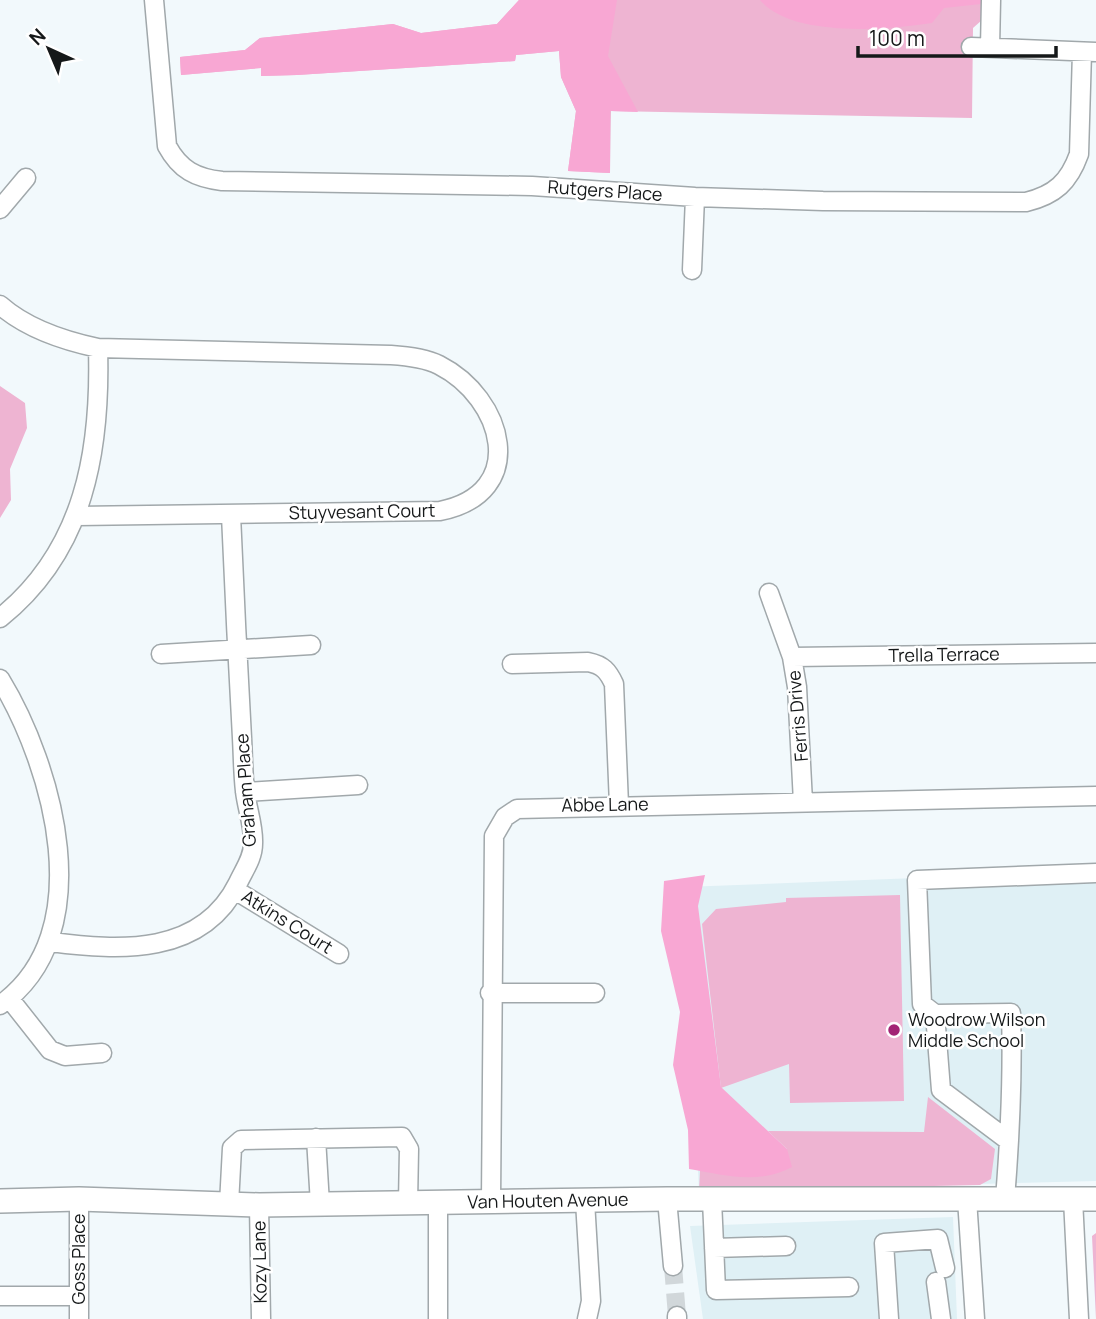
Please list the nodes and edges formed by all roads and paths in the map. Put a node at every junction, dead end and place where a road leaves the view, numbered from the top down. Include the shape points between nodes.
1 (154, 0) edge
2 (991, 0) edge
3 (971, 47) dead end
4 (990, 48) junction
5 (1089, 52) edge
6 (26, 178) dead end
7 (695, 197) junction
8 (0, 209) edge
9 (692, 270) dead end
10 (0, 305) edge
11 (98, 348) junction
12 (231, 515) junction
13 (77, 516) junction
14 (769, 593) dead end
15 (0, 618) edge
16 (311, 645) dead end
17 (237, 649) junction
18 (1096, 653) edge
19 (161, 654) dead end
20 (792, 657) junction
21 (512, 664) dead end
22 (0, 679) edge
23 (358, 785) dead end
24 (245, 792) junction
25 (1096, 796) edge
26 (803, 802) junction
27 (619, 805) junction
28 (1096, 873) edge
29 (235, 890) junction
30 (51, 942) junction
31 (339, 954) dead end
32 (490, 993) junction
33 (595, 993) dead end
34 (4, 1002) edge
35 (935, 1014) junction
36 (102, 1053) dead end
37 (316, 1138) junction
38 (1009, 1141) junction
39 (79, 1199) junction
40 (667, 1199) junction
41 (967, 1199) junction
42 (1005, 1199) junction
43 (1085, 1199) edge
44 (712, 1200) junction
45 (0, 1201) edge
46 (491, 1201) junction
47 (585, 1201) junction
48 (408, 1203) junction
49 (438, 1203) junction
50 (229, 1204) junction
51 (320, 1204) junction
52 (259, 1205) junction
53 (786, 1245) dead end
54 (714, 1248) junction
55 (673, 1266) tunnel mouth
56 (849, 1287) dead end
57 (0, 1296) edge
58 (79, 1296) junction
59 (941, 1316) edge
60 (79, 1319) edge
61 (261, 1319) edge
62 (438, 1319) edge
63 (587, 1319) edge
64 (889, 1319) edge
65 (975, 1319) edge
66 (1079, 1319) edge

1 - 7 street, Rutgers Place via 163,129 173,158 192,175 222,180 532,186
2 - 4 street
3 - 4 street
4 - 5 street
5 - 7 street, Rutgers Place via 1079,154 1067,180 1042,198 1026,202
6 - 8 street
7 - 9 street
10 - 11 street, Stuyvesant Court via 40,329
11 - 12 street, Stuyvesant Court via 422,359 462,381 494,426 497,470 483,491 466,504 440,511
11 - 13 street via 97,437
12 - 13 street, Stuyvesant Court
12 - 17 street, Graham Place
13 - 15 street via 41,576
14 - 20 street, Ferris Drive
16 - 17 street
17 - 19 street
17 - 24 street, Graham Place
18 - 20 street, Trella Terrace
20 - 26 street, Ferris Drive
21 - 27 street via 588,662 608,671 614,684
22 - 30 street via 38,758 51,809 58,889
23 - 24 street
24 - 29 street, Graham Place via 253,845
25 - 26 street, Abbe Lane
26 - 27 street, Abbe Lane
27 - 32 street, Abbe Lane via 517,809 496,827
28 - 35 street via 917,880 922,1004
29 - 30 street, Graham Place via 220,911 189,933 155,944 98,948
29 - 31 street, Atkins Court
30 - 34 street
32 - 33 street
32 - 46 street, Abbe Lane
34 - 36 street via 50,1050 65,1056
35 - 38 street via 941,1090
35 - 38 street via 1011,1013
37 - 48 street via 402,1137 409,1149
37 - 50 street via 241,1140 232,1148
37 - 51 street
38 - 42 street
39 - 45 main road, Van Houten Avenue
39 - 50 main road, Van Houten Avenue
39 - 58 street, Goss Place
40 - 44 main road, Van Houten Avenue
40 - 47 main road, Van Houten Avenue
40 - 55 street
41 - 42 main road, Van Houten Avenue
41 - 44 main road, Van Houten Avenue
41 - 65 street
42 - 43 main road, Van Houten Avenue
43 - 66 street
44 - 54 street
46 - 47 main road, Van Houten Avenue
46 - 49 main road, Van Houten Avenue
47 - 63 street via 591,1301
48 - 49 main road, Van Houten Avenue
48 - 51 main road, Van Houten Avenue
49 - 62 street
50 - 52 main road, Van Houten Avenue
51 - 52 main road, Van Houten Avenue
52 - 61 street, Kozy Lane
53 - 54 street
54 - 56 street via 716,1290
57 - 58 street
58 - 60 street, Goss Place
59 - 64 street via 946,1300 938,1239 884,1243

